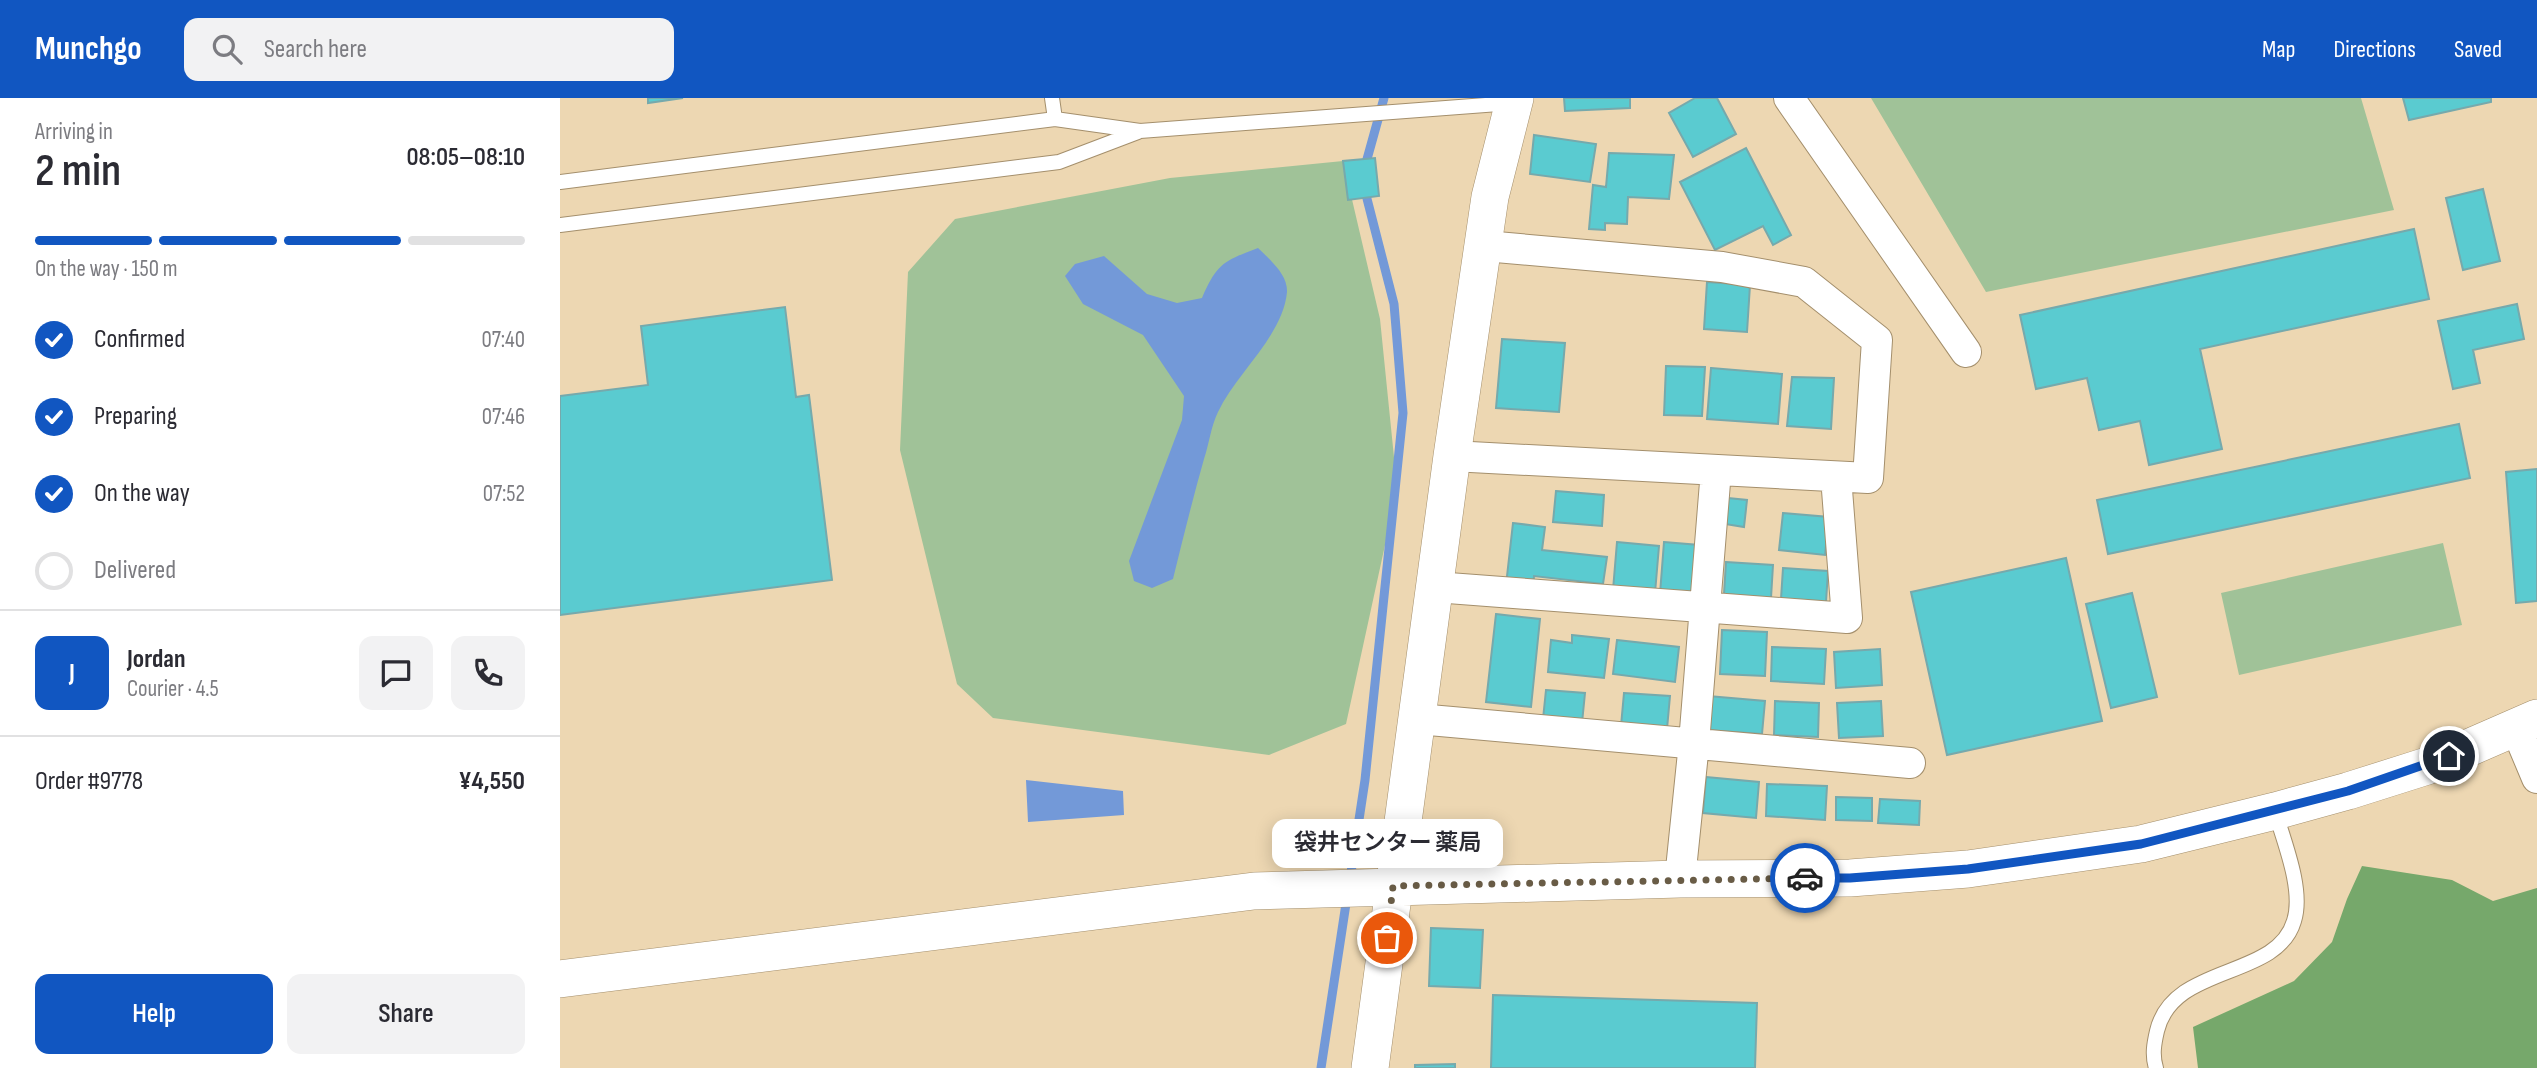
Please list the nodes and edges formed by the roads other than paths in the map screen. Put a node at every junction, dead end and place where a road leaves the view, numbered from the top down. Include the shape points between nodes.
1 (1052, 98) edge
2 (1789, 98) edge
3 (1514, 101) edge
4 (1055, 118) junction
5 (1140, 131) junction
6 (560, 183) edge
7 (560, 225) edge
8 (1485, 246) junction
9 (1966, 352) dead end
10 (1452, 456) junction
11 (1716, 470) junction
12 (1836, 477) junction
13 (1435, 587) junction
14 (1705, 607) junction
15 (1418, 719) junction
16 (2526, 723) edge
17 (1694, 743) junction
18 (1910, 763) dead end
19 (2537, 778) edge
20 (2275, 811) junction
21 (1680, 879) junction
22 (1393, 886) junction
23 (560, 979) edge
24 (1370, 1068) edge
25 (2156, 1068) edge

1 - 4 lane
2 - 9 street
3 - 5 lane
3 - 8 street via 1490,197
4 - 5 lane
4 - 6 lane
5 - 7 lane via 1059,162
8 - 10 street
8 - 12 street via 1722,267 1804,282 1877,340 1868,478
10 - 11 street
10 - 13 street
11 - 12 street
11 - 14 street
12 - 14 street via 1847,618
13 - 14 street
13 - 15 street
14 - 17 street
15 - 17 street
15 - 22 street
16 - 19 street
16 - 20 street via 2427,766
17 - 18 street
17 - 21 street
20 - 21 street via 2141,844 1968,869 1850,878
20 - 25 lane via 2298,900 2294,923 2280,943 2259,958 2204,981 2170,1005 2159,1025
21 - 22 street
22 - 23 street via 1254,891
22 - 24 street

